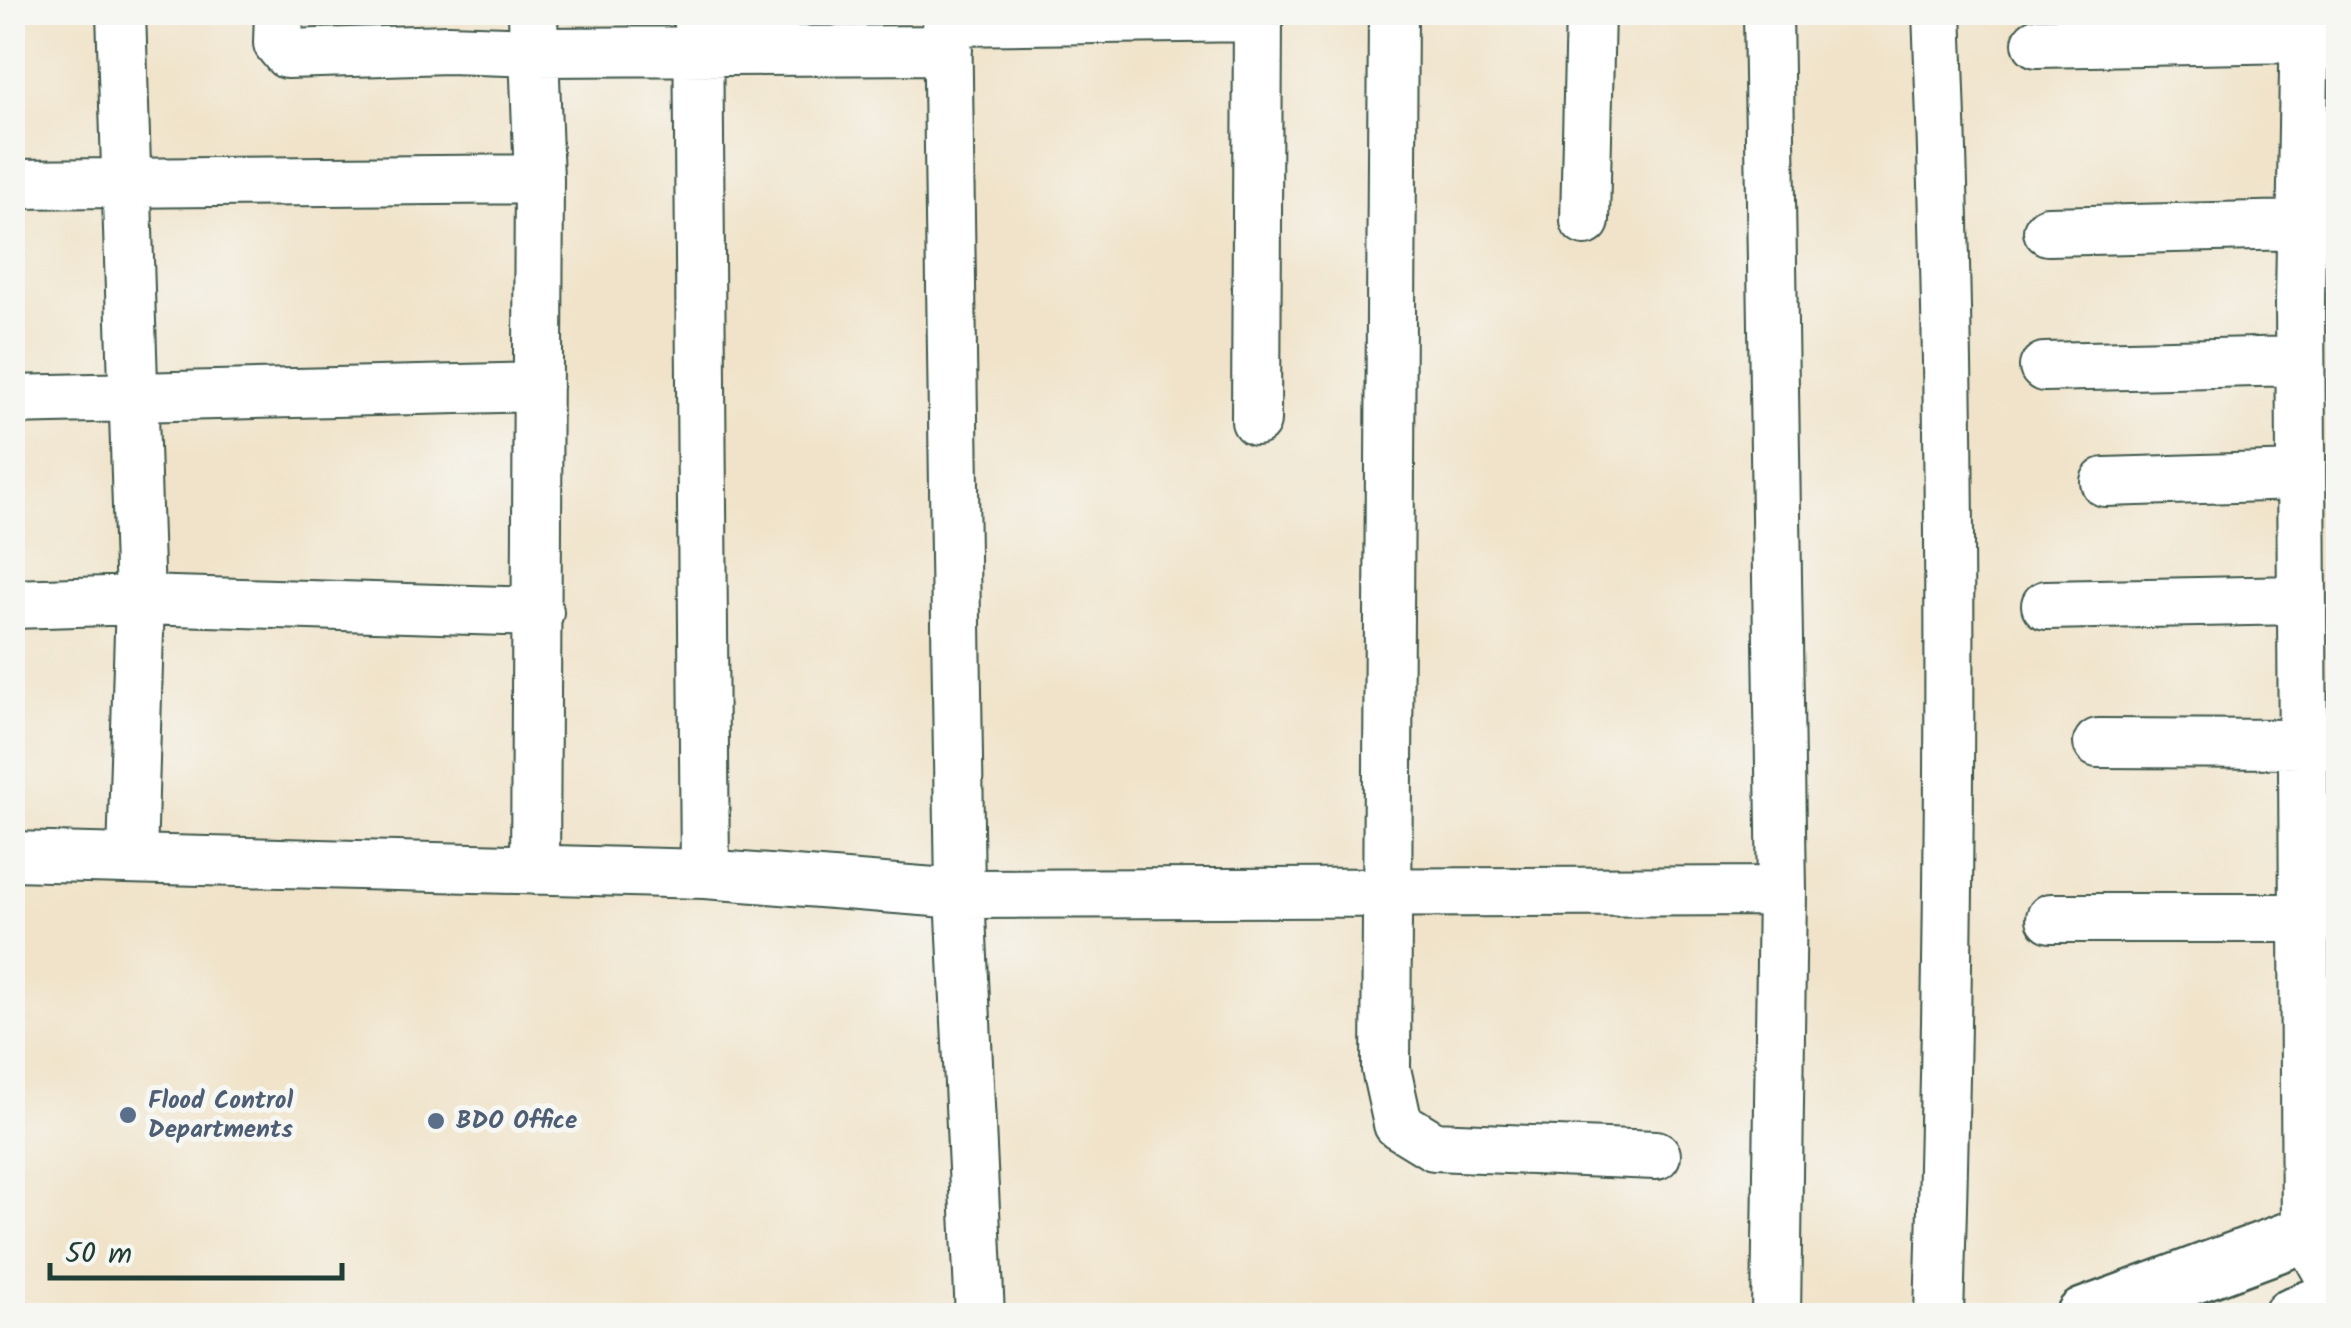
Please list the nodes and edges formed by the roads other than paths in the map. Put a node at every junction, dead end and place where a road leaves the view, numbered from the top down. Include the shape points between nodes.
1 (121, 12) edge
2 (279, 12) edge
3 (1393, 12) edge
4 (1590, 12) edge
5 (1768, 12) edge
6 (1937, 12) edge
7 (1258, 15) edge
8 (1112, 16) edge
9 (2304, 26) edge
10 (948, 28) edge
11 (405, 31) edge
12 (534, 32) edge
13 (698, 32) edge
14 (2037, 42) dead end
15 (539, 179) junction
16 (123, 182) junction
17 (12, 184) edge
18 (1585, 222) dead end
19 (2301, 225) junction
20 (2048, 230) dead end
21 (2300, 361) junction
22 (2044, 367) dead end
23 (538, 387) junction
24 (12, 400) edge
25 (132, 400) junction
26 (1256, 421) dead end
27 (2301, 476) junction
28 (2105, 482) dead end
29 (140, 600) junction
30 (2301, 600) junction
31 (12, 604) edge
32 (2046, 605) dead end
33 (539, 612) junction
34 (2098, 743) dead end
35 (2302, 744) junction
36 (12, 856) edge
37 (132, 856) junction
38 (535, 870) junction
39 (705, 874) junction
40 (1386, 891) junction
41 (1782, 891) junction
42 (960, 894) junction
43 (2051, 918) dead end
44 (2304, 918) junction
45 (1656, 1155) dead end
46 (2322, 1228) edge
47 (2338, 1294) edge
48 (980, 1316) edge
49 (1776, 1316) edge
50 (1939, 1316) edge
51 (2084, 1316) edge
52 (2292, 1316) edge

1 - 16 street
2 - 11 street via 278,43 288,54
3 - 40 street
4 - 18 street
5 - 41 street
6 - 50 street via 1952,460 1952,891
7 - 8 street
7 - 26 street
8 - 10 street
9 - 14 street
9 - 19 street
10 - 13 street
10 - 42 street
11 - 12 street
12 - 13 street
12 - 15 street
13 - 39 street
15 - 16 street
15 - 23 street
16 - 17 street
16 - 25 street
19 - 20 street
19 - 21 street
21 - 22 street
21 - 27 street
23 - 25 street
23 - 33 street
24 - 25 street
25 - 29 street
27 - 28 street
27 - 30 street
29 - 31 street
29 - 33 street
29 - 37 street
30 - 32 street
30 - 35 street
33 - 38 street
34 - 35 street
35 - 44 street
36 - 37 street
37 - 38 street
38 - 39 street
39 - 42 street
40 - 41 street
40 - 42 street
40 - 45 street via 1386,1069 1398,1124 1434,1146
41 - 49 street
42 - 48 street
43 - 44 street
44 - 46 street
46 - 47 street
46 - 51 main road
47 - 52 main road

